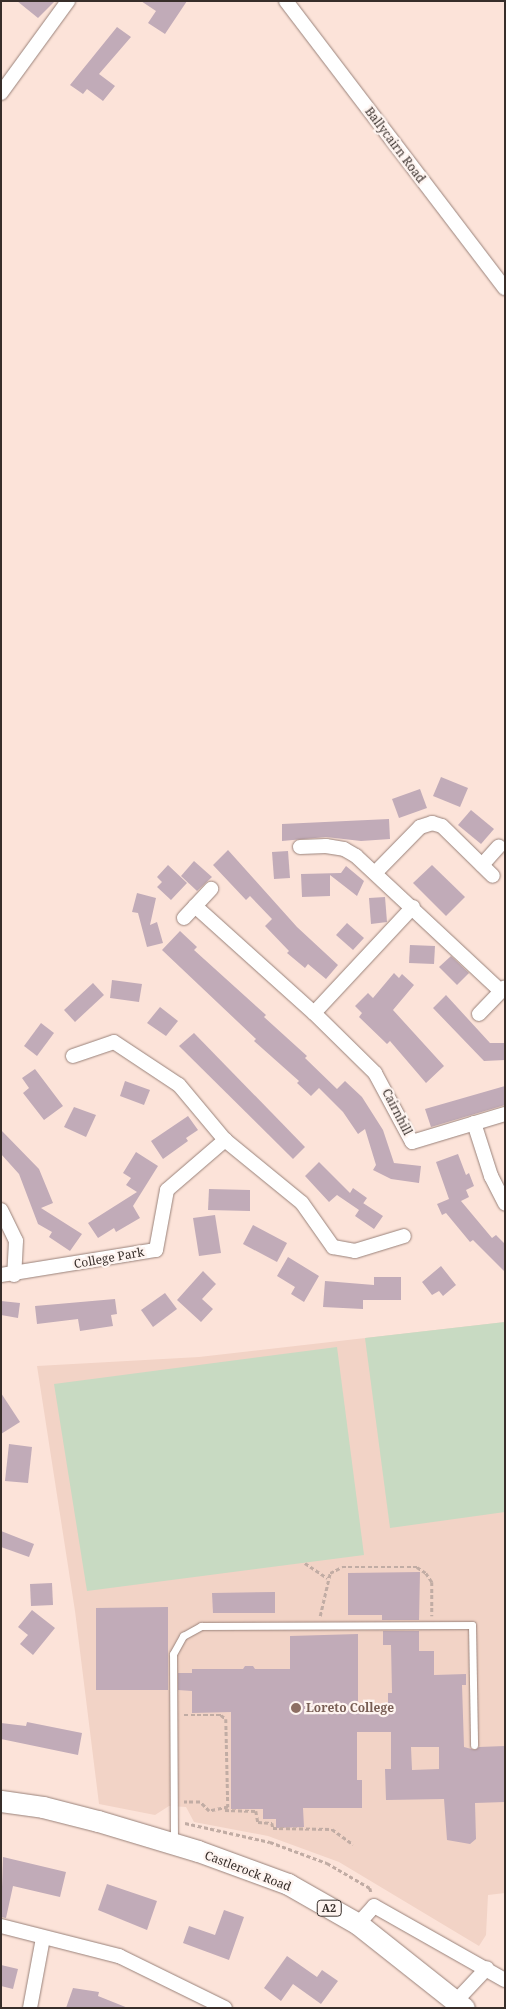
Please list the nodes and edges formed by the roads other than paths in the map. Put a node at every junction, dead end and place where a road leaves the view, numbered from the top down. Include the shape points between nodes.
1 (68, 1) edge
2 (286, 1) edge
3 (1, 94) edge
4 (505, 288) edge
5 (499, 846) dead end
6 (300, 847) dead end
7 (482, 865) junction
8 (376, 872) junction
9 (493, 876) dead end
10 (211, 889) dead end
11 (195, 906) junction
12 (413, 907) junction
13 (184, 918) dead end
14 (503, 989) edge
15 (314, 1013) junction
16 (479, 1014) dead end
17 (73, 1056) dead end
18 (505, 1114) edge
19 (474, 1122) junction
20 (225, 1140) junction
21 (505, 1204) edge
22 (1, 1210) edge
23 (404, 1236) dead end
24 (8, 1275) edge
25 (474, 1746) dead end
26 (1, 1801) edge
27 (174, 1844) junction
28 (358, 1924) junction
29 (1, 1926) edge
30 (43, 1938) junction
31 (487, 1968) junction
32 (505, 1980) edge
33 (460, 2004) edge
34 (30, 2008) edge
35 (225, 2008) edge

1 - 3 street
2 - 4 street, Ballycairn Road
5 - 7 street
6 - 8 street via 344,849
7 - 8 street via 442,826 432,823 420,827
7 - 9 street
8 - 12 street
10 - 11 street
11 - 13 street
11 - 15 street, Cairnhill
12 - 14 street
12 - 15 street
14 - 16 street
15 - 19 street, Cairnhill via 375,1073 412,1142
17 - 20 street via 114,1042 179,1085
18 - 19 street, Cairnhill
19 - 21 street
20 - 23 street via 302,1202 333,1247 355,1251
20 - 24 street, College Park via 167,1190 156,1250
22 - 24 street, College Park via 16,1241
25 - 27 lane via 472,1625 201,1626 183,1636 172,1654
26 - 27 main road, Castlerock Road / A2 via 43,1807
27 - 28 main road, Castlerock Road / A2 via 288,1884
28 - 31 street via 374,1906
28 - 33 main road, Castlerock Road / A2
29 - 30 street
30 - 34 street
30 - 35 street via 119,1956
31 - 32 street
31 - 33 street

